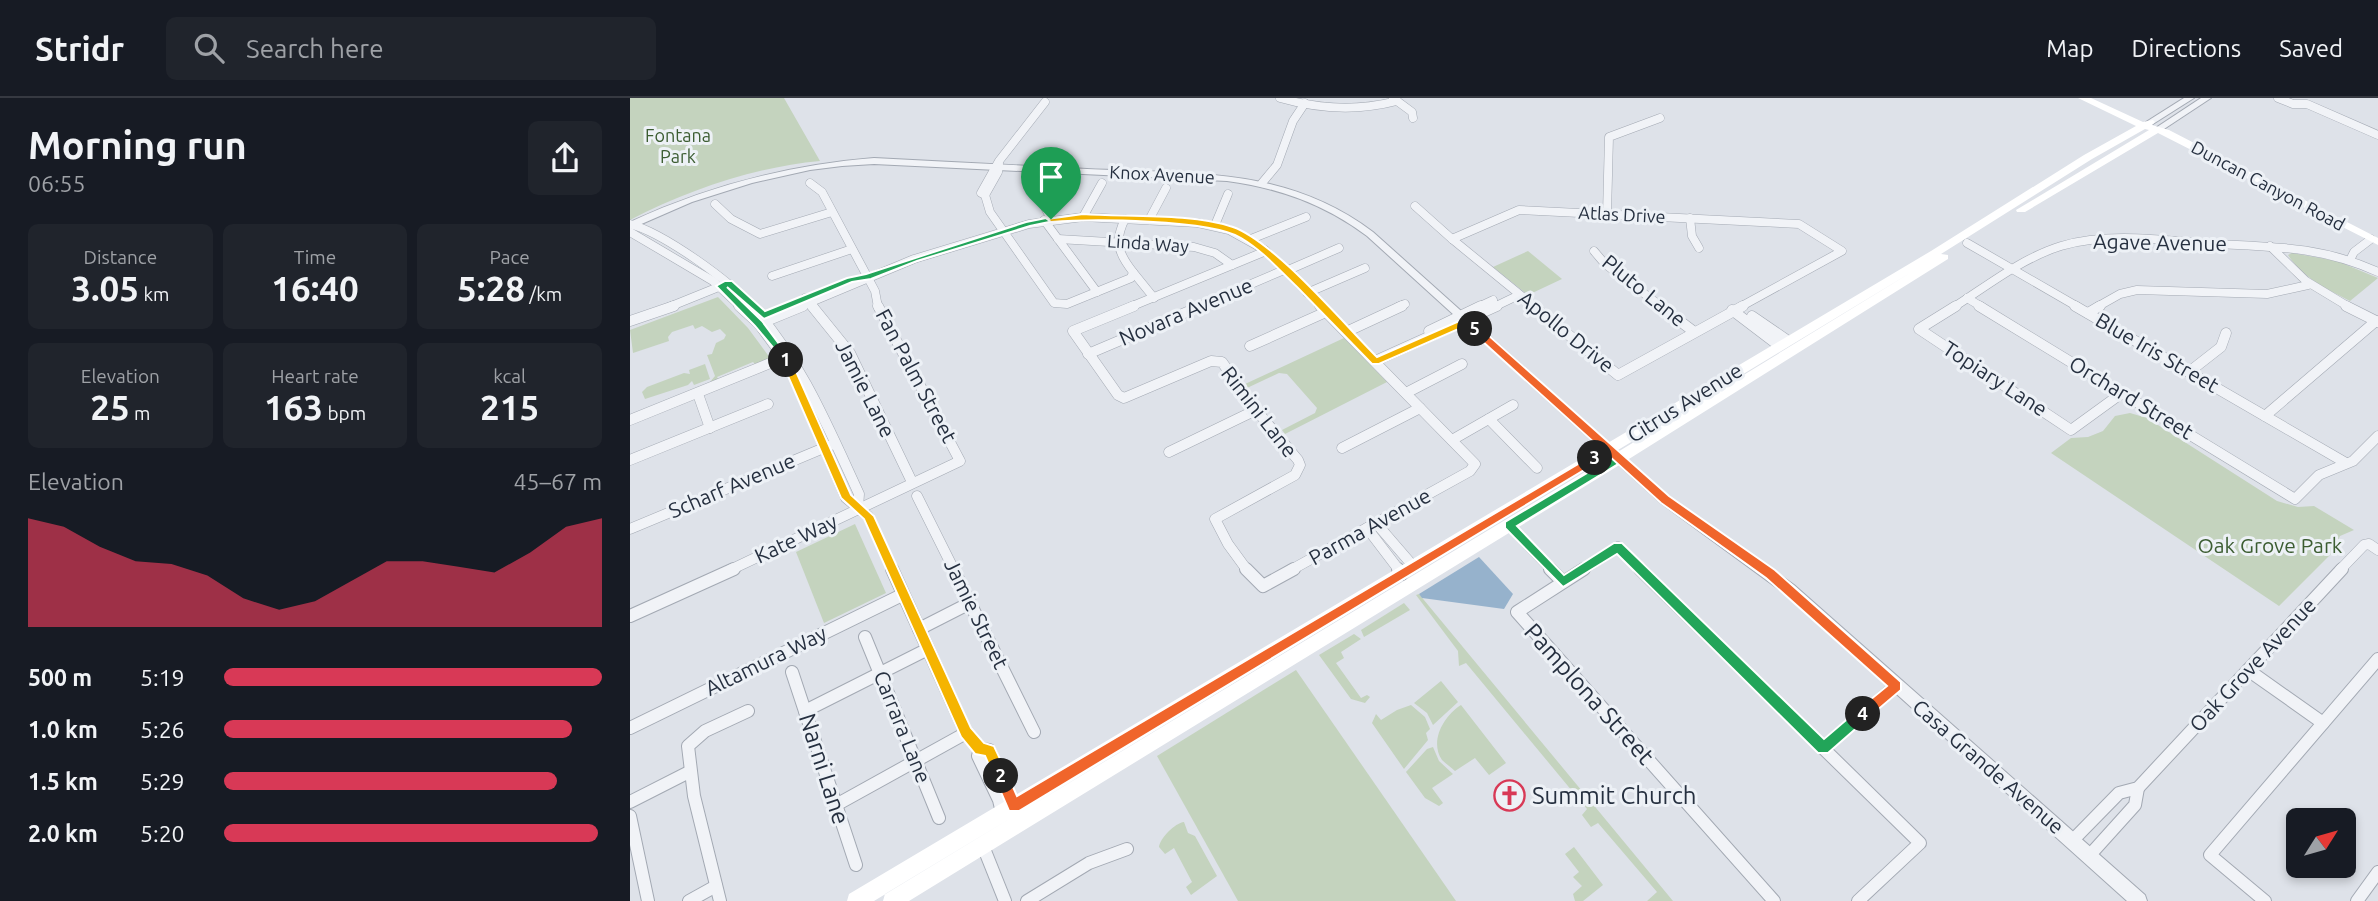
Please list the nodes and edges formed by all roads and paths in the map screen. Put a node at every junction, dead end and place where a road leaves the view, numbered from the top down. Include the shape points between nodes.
1 (2083, 98) edge
2 (2103, 98) edge
3 (2190, 98) edge
4 (2207, 98) edge
5 (2278, 98) edge
6 (1047, 99) edge
7 (1281, 99) edge
8 (1395, 100) edge
9 (2310, 101) edge
10 (1305, 103) junction
11 (1413, 118) dead end
12 (1660, 118) dead end
13 (2152, 125) junction
14 (2378, 135) edge
15 (998, 166) junction
16 (1044, 169) junction
17 (810, 183) dead end
18 (1102, 183) dead end
19 (1262, 183) junction
20 (1166, 188) dead end
21 (1228, 194) dead end
22 (715, 204) dead end
23 (1415, 206) dead end
24 (832, 212) junction
25 (1608, 214) junction
26 (1083, 217) junction
27 (1306, 217) dead end
28 (1690, 218) junction
29 (1125, 219) junction
30 (1047, 220) junction
31 (1149, 220) junction
32 (1215, 225) junction
33 (631, 227) edge
34 (1003, 232) junction
35 (1058, 239) junction
36 (1251, 239) junction
37 (1452, 239) junction
38 (2374, 241) edge
39 (1117, 242) junction
40 (1967, 243) junction
41 (2270, 246) junction
42 (852, 248) junction
43 (1339, 248) dead end
44 (1699, 248) dead end
45 (1266, 251) junction
46 (1594, 251) dead end
47 (1842, 251) joint
48 (2350, 260) junction
49 (1232, 265) junction
50 (1365, 268) dead end
51 (1285, 270) junction
52 (2013, 270) junction
53 (1132, 271) junction
54 (2378, 272) edge
55 (772, 276) dead end
56 (868, 277) junction
57 (725, 285) junction
58 (2308, 285) junction
59 (1097, 292) junction
60 (1516, 292) junction
61 (1307, 293) junction
62 (1154, 298) junction
63 (1967, 298) junction
64 (807, 299) junction
65 (1405, 304) dead end
66 (1736, 308) junction
67 (1326, 312) junction
68 (2088, 313) junction
69 (1463, 318) junction
70 (761, 320) junction
71 (630, 321) edge
72 (2377, 321) edge
73 (1919, 329) joint
74 (1693, 331) junction
75 (1346, 332) junction
76 (2226, 333) dead end
77 (1783, 343) junction
78 (1250, 346) dead end
79 (1088, 354) junction
80 (789, 356) junction
81 (1375, 361) junction
82 (1462, 364) dead end
83 (2189, 372) junction
84 (1406, 393) junction
85 (2122, 393) junction
86 (698, 394) junction
87 (768, 404) dead end
88 (1513, 405) dead end
89 (1420, 408) junction
90 (1256, 410) junction
91 (2265, 416) junction
92 (1489, 419) junction
93 (630, 420) edge
94 (710, 428) junction
95 (2378, 436) edge
96 (1452, 440) junction
97 (830, 445) junction
98 (1342, 448) dead end
99 (1169, 452) dead end
100 (1614, 454) junction
101 (630, 460) edge
102 (960, 461) joint
103 (2346, 463) junction
104 (1537, 468) dead end
105 (912, 482) junction
106 (917, 496) dead end
107 (858, 508) junction
108 (1509, 525) junction
109 (1371, 526) junction
110 (630, 529) edge
111 (2374, 547) edge
112 (1408, 571) junction
113 (1563, 582) junction
114 (1263, 586) joint
115 (902, 594) junction
116 (970, 603) junction
117 (630, 615) edge
118 (919, 629) junction
119 (865, 637) dead end
120 (928, 649) junction
121 (2378, 659) edge
122 (2248, 670) junction
123 (792, 672) dead end
124 (880, 674) junction
125 (1896, 686) junction
126 (748, 711) dead end
127 (805, 711) junction
128 (2323, 723) junction
129 (630, 728) edge
130 (1034, 732) dead end
131 (966, 733) junction
132 (1823, 748) junction
133 (916, 761) junction
134 (689, 772) junction
135 (2138, 788) junction
136 (630, 802) edge
137 (836, 805) junction
138 (1008, 810) junction
139 (630, 816) edge
140 (939, 818) dead end
141 (2072, 841) junction
142 (983, 846) junction
143 (1126, 849) dead end
144 (2089, 856) junction
145 (856, 865) dead end
146 (2378, 873) edge
147 (716, 886) junction
148 (648, 901) edge
149 (689, 901) edge
150 (720, 901) edge
151 (856, 901) edge
152 (892, 901) edge
153 (1005, 901) edge
154 (1027, 901) edge
155 (1774, 901) edge
156 (1858, 901) edge
157 (2139, 901) edge
158 (2265, 901) edge
159 (2357, 901) edge

1 - 13 main road, Duncan Canyon Road
2 - 13 main road, Duncan Canyon Road
3 - 13 street, Citrus Avenue
4 - 13 street, Citrus Avenue
5 - 9 street via 2293,104
6 - 15 street
7 - 10 street
8 - 10 street via 1371,107
8 - 11 street via 1412,112
9 - 14 street
10 - 19 street via 1277,165
12 - 25 street via 1609,136
13 - 38 main road, Duncan Canyon Road
13 - 40 main road, Citrus Avenue
13 - 77 main road, Citrus Avenue via 2088,157
15 - 16 street, Knox Avenue
15 - 33 street, Knox Avenue via 874,161 809,167 719,189
15 - 34 street via 985,195
16 - 19 street, Knox Avenue
16 - 30 street via 1034,192 1048,210
17 - 24 street, Fan Palm Street via 822,192
18 - 26 street
19 - 69 street, Knox Avenue via 1306,195 1347,216
20 - 31 street
21 - 32 street
22 - 24 street via 731,219 760,234
23 - 37 street, Apollo Drive
24 - 42 street, Fan Palm Street
25 - 28 street, Atlas Drive
25 - 37 street, Atlas Drive via 1519,210
26 - 29 street
26 - 30 street
27 - 36 street
28 - 44 street
28 - 47 street, Atlas Drive via 1799,224
29 - 31 street
29 - 39 street
30 - 34 street
30 - 35 street
31 - 32 street
32 - 36 street
33 - 57 street
34 - 56 street
34 - 59 street via 1058,305
35 - 39 street, Linda Way
35 - 59 street
36 - 45 street
37 - 60 street, Apollo Drive
38 - 48 street via 2357,249
39 - 49 street, Linda Way via 1194,247 1215,253
39 - 53 street via 1120,257
40 - 52 street, Blue Iris Street
40 - 100 main road, Citrus Avenue
41 - 48 street, Agave Avenue
41 - 52 street, Agave Avenue via 2088,240 2050,249
41 - 58 street
42 - 55 street
42 - 56 street, Fan Palm Street
43 - 51 street, Novara Avenue
45 - 49 street
45 - 51 street
46 - 74 street, Pluto Lane
47 - 66 street, Apollo Drive
48 - 54 street, Agave Avenue
49 - 62 street
50 - 61 street
51 - 61 street
51 - 79 street, Novara Avenue
52 - 63 street, Agave Avenue
52 - 68 street, Blue Iris Street
53 - 59 street via 1131,278
53 - 62 street
56 - 64 street
56 - 102 street, Fan Palm Street via 878,307
57 - 70 street
57 - 71 street
58 - 68 street via 2267,294 2137,290 2120,294
58 - 72 street
60 - 69 street
60 - 74 street, Apollo Drive via 1618,375
61 - 67 street
62 - 79 street via 1073,331
63 - 73 street, Agave Avenue
63 - 85 street, Orchard Street
64 - 70 street
64 - 105 street, Jamie Lane via 850,353
65 - 75 street
66 - 74 street, Apollo Drive
66 - 77 street
67 - 75 street
67 - 78 street
68 - 83 street, Blue Iris Street
69 - 81 street
69 - 100 street, Knox Avenue
70 - 80 street
72 - 91 street
73 - 85 street, Topiary Lane via 2071,430
75 - 81 street
76 - 83 street via 2221,347
77 - 100 main road, Citrus Avenue
79 - 90 street, Rimini Lane via 1124,398 1217,360
80 - 86 street
80 - 97 street
81 - 84 street
82 - 84 street
83 - 91 street, Blue Iris Street
84 - 89 street
85 - 103 street, Orchard Street via 2295,499 2319,475
86 - 93 street
86 - 94 street
87 - 94 street
88 - 92 street
89 - 96 street
89 - 98 street
90 - 99 street
90 - 114 street, Rimini Lane via 1300,465 1294,475 1215,519
91 - 103 street, Blue Iris Street
92 - 96 street
92 - 104 street
94 - 101 street
95 - 103 street
96 - 109 street, Parma Avenue via 1475,464 1470,471
97 - 107 street via 846,498
97 - 110 street, Scharf Avenue
100 - 108 main road, Citrus Avenue
100 - 112 main road, Citrus Avenue
100 - 125 street, Casa Grande Avenue via 1681,513 1770,574
102 - 105 street, Kate Way
105 - 107 street, Kate Way
106 - 116 street, Jamie Street
107 - 115 street via 868,516
107 - 117 street, Kate Way
108 - 113 street
108 - 142 main road, Citrus Avenue
109 - 112 street
109 - 114 street, Parma Avenue
111 - 122 street, Oak Grove Avenue via 2364,545
112 - 138 main road, Citrus Avenue
113 - 132 street via 1618,547
113 - 155 street, Pamplona Street via 1517,612
115 - 118 street
115 - 129 street, Altamura Way
116 - 118 street
116 - 130 street, Jamie Street
118 - 120 street
119 - 124 street, Carrara Lane
120 - 124 street
120 - 131 street
121 - 128 street
122 - 128 street
122 - 135 street, Oak Grove Avenue
123 - 127 street, Narni Lane
124 - 127 street
124 - 133 street, Carrara Lane
125 - 132 street
125 - 141 street, Casa Grande Avenue
126 - 134 street via 693,738 687,747
127 - 137 street, Narni Lane
128 - 158 street via 2210,855
131 - 133 street
131 - 138 street via 980,749 978,756 995,778
132 - 156 street via 1920,843
133 - 137 street
133 - 140 street, Carrara Lane
134 - 136 street
134 - 147 street
135 - 141 street, Oak Grove Avenue via 2119,793
135 - 144 street, Oak Grove Avenue via 2135,805
137 - 145 street, Narni Lane
138 - 151 main road, Citrus Avenue
139 - 148 street
141 - 144 street, Casa Grande Avenue
142 - 152 main road, Citrus Avenue
142 - 153 street
143 - 154 street via 1089,863
144 - 157 street, Casa Grande Avenue
146 - 159 street
147 - 149 street
147 - 150 street

